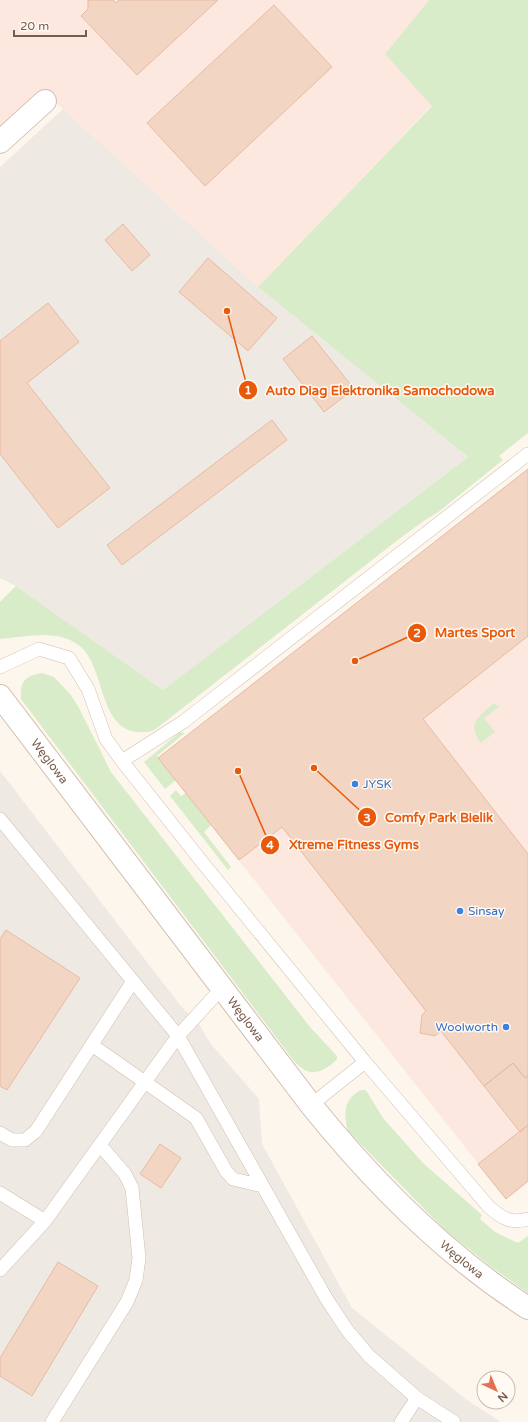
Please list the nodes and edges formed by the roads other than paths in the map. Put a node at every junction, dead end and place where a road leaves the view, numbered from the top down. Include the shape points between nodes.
1 (45, 101) dead end
2 (0, 142) edge
3 (528, 454) edge
4 (0, 667) edge
5 (0, 696) edge
6 (122, 761) junction
7 (0, 819) edge
8 (133, 981) junction
9 (222, 988) junction
10 (178, 1036) junction
11 (92, 1045) junction
12 (365, 1062) junction
13 (146, 1083) junction
14 (312, 1105) junction
15 (0, 1133) edge
16 (100, 1145) junction
17 (263, 1186) junction
18 (0, 1193) edge
19 (528, 1219) edge
20 (45, 1222) junction
21 (0, 1270) edge
22 (528, 1308) edge
23 (417, 1398) junction
24 (52, 1422) edge
25 (401, 1422) edge
26 (454, 1422) edge

1 - 2 street
3 - 6 lane via 183,722
4 - 6 lane via 39,649 69,658 88,689 106,740
5 - 9 street, Węglowa
6 - 12 lane
7 - 8 lane
8 - 10 lane
8 - 11 lane
9 - 10 lane
9 - 14 street, Węglowa
10 - 13 lane
10 - 17 lane
11 - 13 lane
11 - 15 lane via 36,1131 25,1140 12,1140
12 - 14 lane
12 - 19 lane via 489,1207 504,1219 519,1222
13 - 16 lane
13 - 17 lane via 196,1118 226,1171 233,1178
14 - 22 street, Węglowa via 342,1144 415,1219 509,1296
16 - 20 lane
16 - 24 lane via 125,1174 132,1188 139,1258 136,1280 127,1302
17 - 23 lane via 326,1298 347,1330 369,1356
18 - 20 lane
20 - 21 lane
23 - 25 lane
23 - 26 lane

